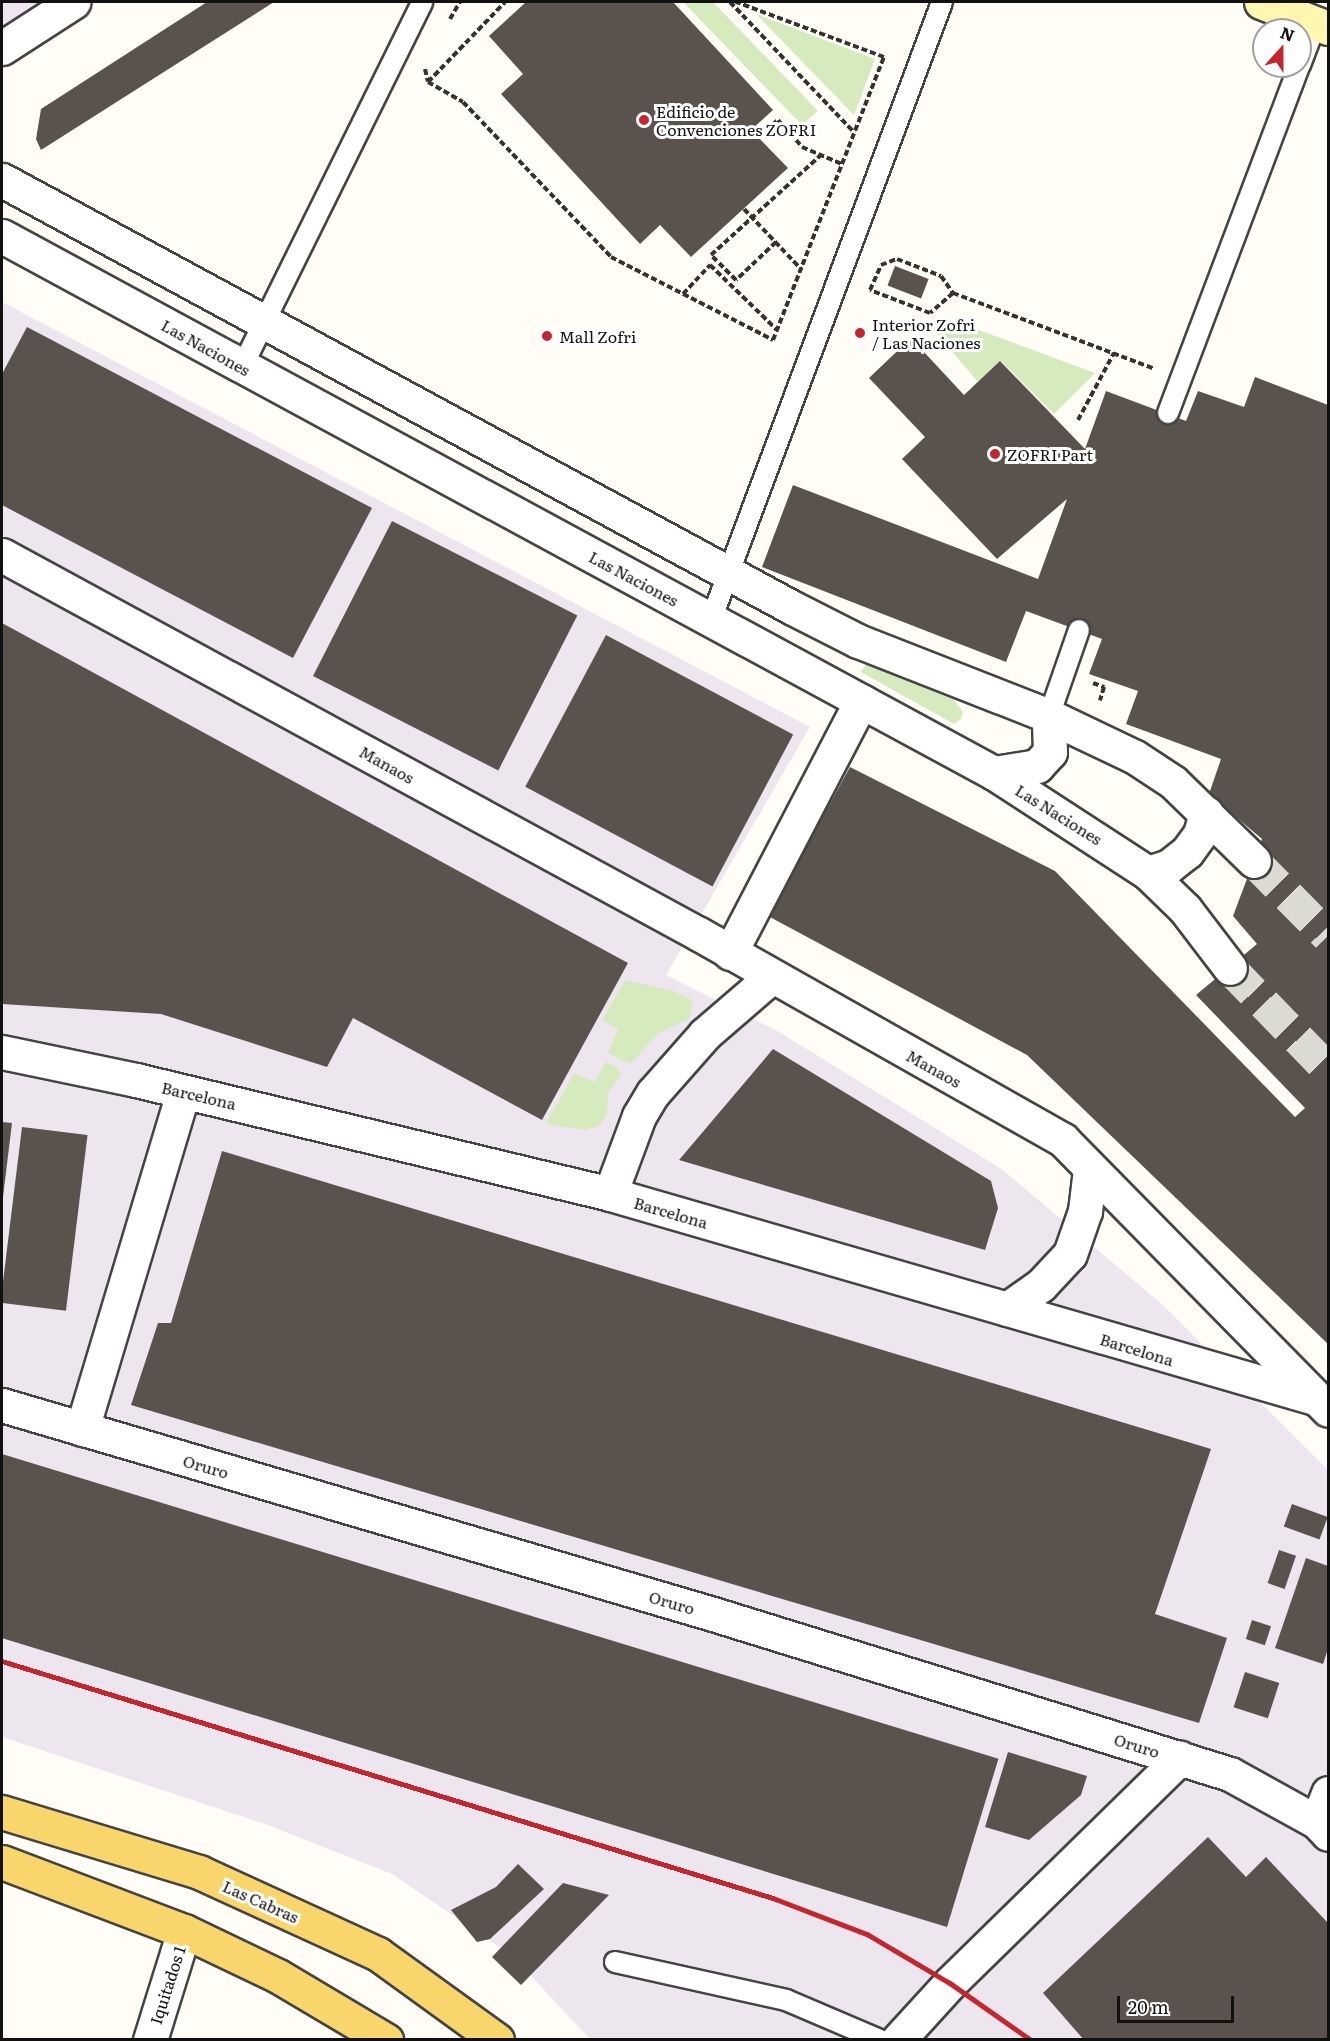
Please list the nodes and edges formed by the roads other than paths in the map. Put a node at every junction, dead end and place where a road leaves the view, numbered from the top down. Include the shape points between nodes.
1 (73, 2) edge
2 (422, 2) edge
3 (1261, 2) edge
4 (937, 3) edge
5 (1322, 25) edge
6 (1312, 43) edge
7 (2, 48) edge
8 (1295, 78) edge
9 (2, 180) edge
10 (2, 236) edge
11 (263, 322) junction
12 (242, 367) junction
13 (1168, 413) dead end
14 (2, 555) edge
15 (729, 574) junction
16 (711, 620) junction
17 (1079, 630) dead end
18 (861, 701) junction
19 (1049, 716) junction
20 (994, 773) junction
21 (1206, 813) junction
22 (1254, 861) tunnel mouth
23 (1148, 873) junction
24 (730, 953) junction
25 (1230, 968) tunnel mouth
26 (771, 977) junction
27 (2, 1052) edge
28 (183, 1094) junction
29 (1090, 1169) junction
30 (610, 1194) junction
31 (1007, 1309) junction
32 (1322, 1404) edge
33 (2, 1405) edge
34 (82, 1429) junction
35 (1180, 1758) junction
36 (2, 1812) edge
37 (1325, 1816) edge
38 (2, 1862) edge
39 (184, 1931) junction
40 (615, 1962) dead end
41 (150, 2040) edge
42 (386, 2040) edge
43 (497, 2040) edge
44 (880, 2040) edge
45 (898, 2040) edge

1 - 7 street
2 - 11 lane
3 - 5 street
4 - 15 lane
5 - 6 lane
8 - 13 lane
9 - 11 street
10 - 12 street, Las Naciones
11 - 12 lane
11 - 15 street
12 - 16 street, Las Naciones
14 - 24 street, Manaos
15 - 16 lane
15 - 19 street via 858,641
16 - 18 street, Las Naciones
17 - 19 lane
18 - 20 street, Las Naciones
18 - 24 street
19 - 20 street via 1050,752 1037,766
19 - 21 street via 1135,757 1173,782
20 - 23 street, Las Naciones
21 - 22 street
21 - 23 street via 1200,834 1186,852 1169,866
23 - 25 street, Las Naciones via 1185,909
24 - 26 street, Manaos
26 - 29 street, Manaos via 1063,1140
26 - 30 street via 705,1034 652,1093 639,1116
27 - 28 street, Barcelona via 136,1080
28 - 30 street, Barcelona
28 - 34 street
29 - 31 street via 1085,1211 1070,1254 1041,1285
29 - 32 street, Manaos
30 - 31 street, Barcelona
31 - 32 street, Barcelona
33 - 34 street, Oruro
34 - 35 street, Oruro via 713,1614
35 - 37 street, Oruro via 1230,1774
35 - 45 street via 950,1983
36 - 43 main road, Las Cabras via 199,1872 378,1954
38 - 39 main road
39 - 41 street, Iquitados 1
39 - 42 main road via 278,1976
40 - 44 lane via 786,2000

